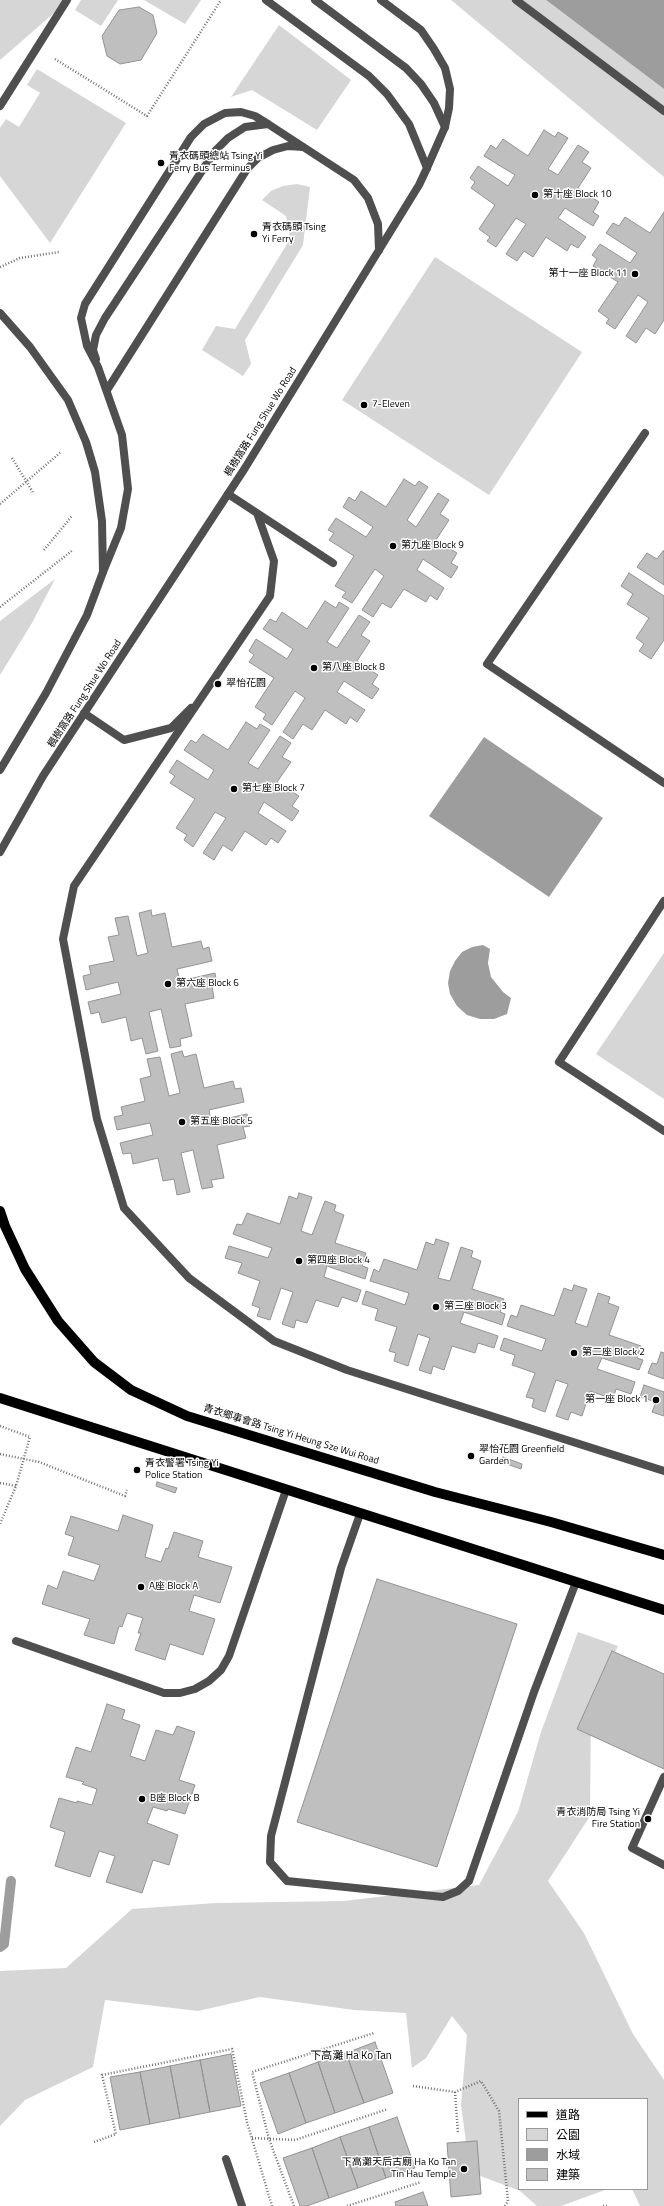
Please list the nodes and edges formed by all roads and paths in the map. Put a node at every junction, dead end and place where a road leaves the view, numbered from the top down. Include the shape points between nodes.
1 (67, 0) edge
2 (221, 0) edge
3 (266, 0) edge
4 (315, 0) edge
5 (381, 0) edge
6 (516, 0) edge
7 (37, 48) junction
8 (0, 106) edge
9 (664, 111) edge
10 (268, 124) junction
11 (445, 127) junction
12 (304, 147) junction
13 (428, 168) junction
14 (379, 250) junction
15 (59, 252) dead end
16 (0, 267) edge
17 (0, 313) edge
18 (98, 367) junction
19 (107, 390) junction
20 (645, 433) dead end
21 (60, 452) dead end
22 (12, 458) dead end
23 (34, 494) dead end
24 (228, 494) junction
25 (0, 504) edge
26 (257, 514) junction
27 (72, 516) dead end
28 (44, 550) dead end
29 (73, 550) dead end
30 (333, 563) dead end
31 (103, 572) junction
32 (0, 607) edge
33 (206, 693) junction
34 (84, 713) junction
35 (0, 770) edge
36 (664, 783) edge
37 (0, 852) edge
38 (664, 900) edge
39 (664, 1131) edge
40 (0, 1211) edge
41 (0, 1398) edge
42 (0, 1426) edge
43 (0, 1454) edge
44 (664, 1471) edge
45 (0, 1483) edge
46 (16, 1486) junction
47 (127, 1490) dead end
48 (286, 1490) junction
49 (360, 1514) junction
50 (0, 1524) edge
51 (664, 1555) edge
52 (576, 1582) junction
53 (664, 1610) edge
54 (16, 1641) dead end
55 (664, 1777) edge
56 (664, 1865) edge
57 (374, 2033) dead end
58 (413, 2086) dead end
59 (455, 2092) junction
60 (388, 2109) dead end
61 (458, 2133) dead end
62 (252, 2138) junction
63 (269, 2139) junction
64 (94, 2142) dead end
65 (226, 2159) dead end
66 (421, 2182) dead end
67 (242, 2206) edge
68 (272, 2206) edge
69 (294, 2206) edge
70 (347, 2206) edge
71 (505, 2206) edge
72 (603, 2206) edge
73 (608, 2206) edge

1 - 7 street
2 - 7 path via 147,116
3 - 13 street via 369,76 387,94 409,124
4 - 11 street via 406,68 422,84
5 - 11 street, 楓樹窩路 Fung Shue Wo Road via 421,30 445,68 450,89
6 - 9 street
7 - 8 street
10 - 12 street
10 - 18 street via 245,127 228,138 204,166 96,335 94,350
10 - 18 street via 255,116 241,112 225,113 204,124 191,137 85,304 81,318 83,333
11 - 13 street, 楓樹窩路 Fung Shue Wo Road
12 - 14 street via 354,180 368,198 378,224
12 - 19 street via 288,146 273,150 258,158 247,169
13 - 14 street, 楓樹窩路 Fung Shue Wo Road
14 - 24 street, 楓樹窩路 Fung Shue Wo Road
15 - 16 path via 20,258
17 - 31 street via 30,347 68,400 86,442 95,472 102,521
18 - 19 street
19 - 31 street via 122,435 128,489 121,528
20 - 36 street via 487,664
21 - 25 path
22 - 23 path
24 - 26 street
24 - 34 street, 楓樹窩路 Fung Shue Wo Road
26 - 30 street
26 - 33 street via 274,561 270,596
27 - 28 path
29 - 32 path
31 - 35 street via 86,615 57,672
33 - 34 street via 171,728 124,740
33 - 44 street via 74,886 63,939 97,1119 124,1208 189,1278 274,1341 347,1370
34 - 37 street, 楓樹窩路 Fung Shue Wo Road via 43,776
38 - 39 street via 559,1062
40 - 51 main road, 青衣鄉事會路 Tsing Yi Heung Sze Wui Road via 25,1269 58,1321 94,1362 131,1390 186,1416 429,1490
41 - 48 main road
42 - 46 path via 30,1437
43 - 47 path via 39,1462 125,1496
45 - 46 path
46 - 50 path
48 - 49 main road
48 - 54 street via 229,1656 221,1670 205,1684 180,1693 164,1693
49 - 52 main road
49 - 52 street via 341,1568 271,1836 270,1862 287,1881 443,1897 458,1891 469,1880 534,1692
52 - 53 main road
55 - 56 street via 632,1848
57 - 63 path via 252,2072
58 - 59 path
59 - 61 path
59 - 71 path via 481,2081 499,2111 508,2201
60 - 63 path via 295,2140
62 - 63 path
62 - 64 path via 232,2049 102,2075 116,2134
62 - 68 path
63 - 69 path
65 - 67 street
66 - 70 path
72 - 73 path

